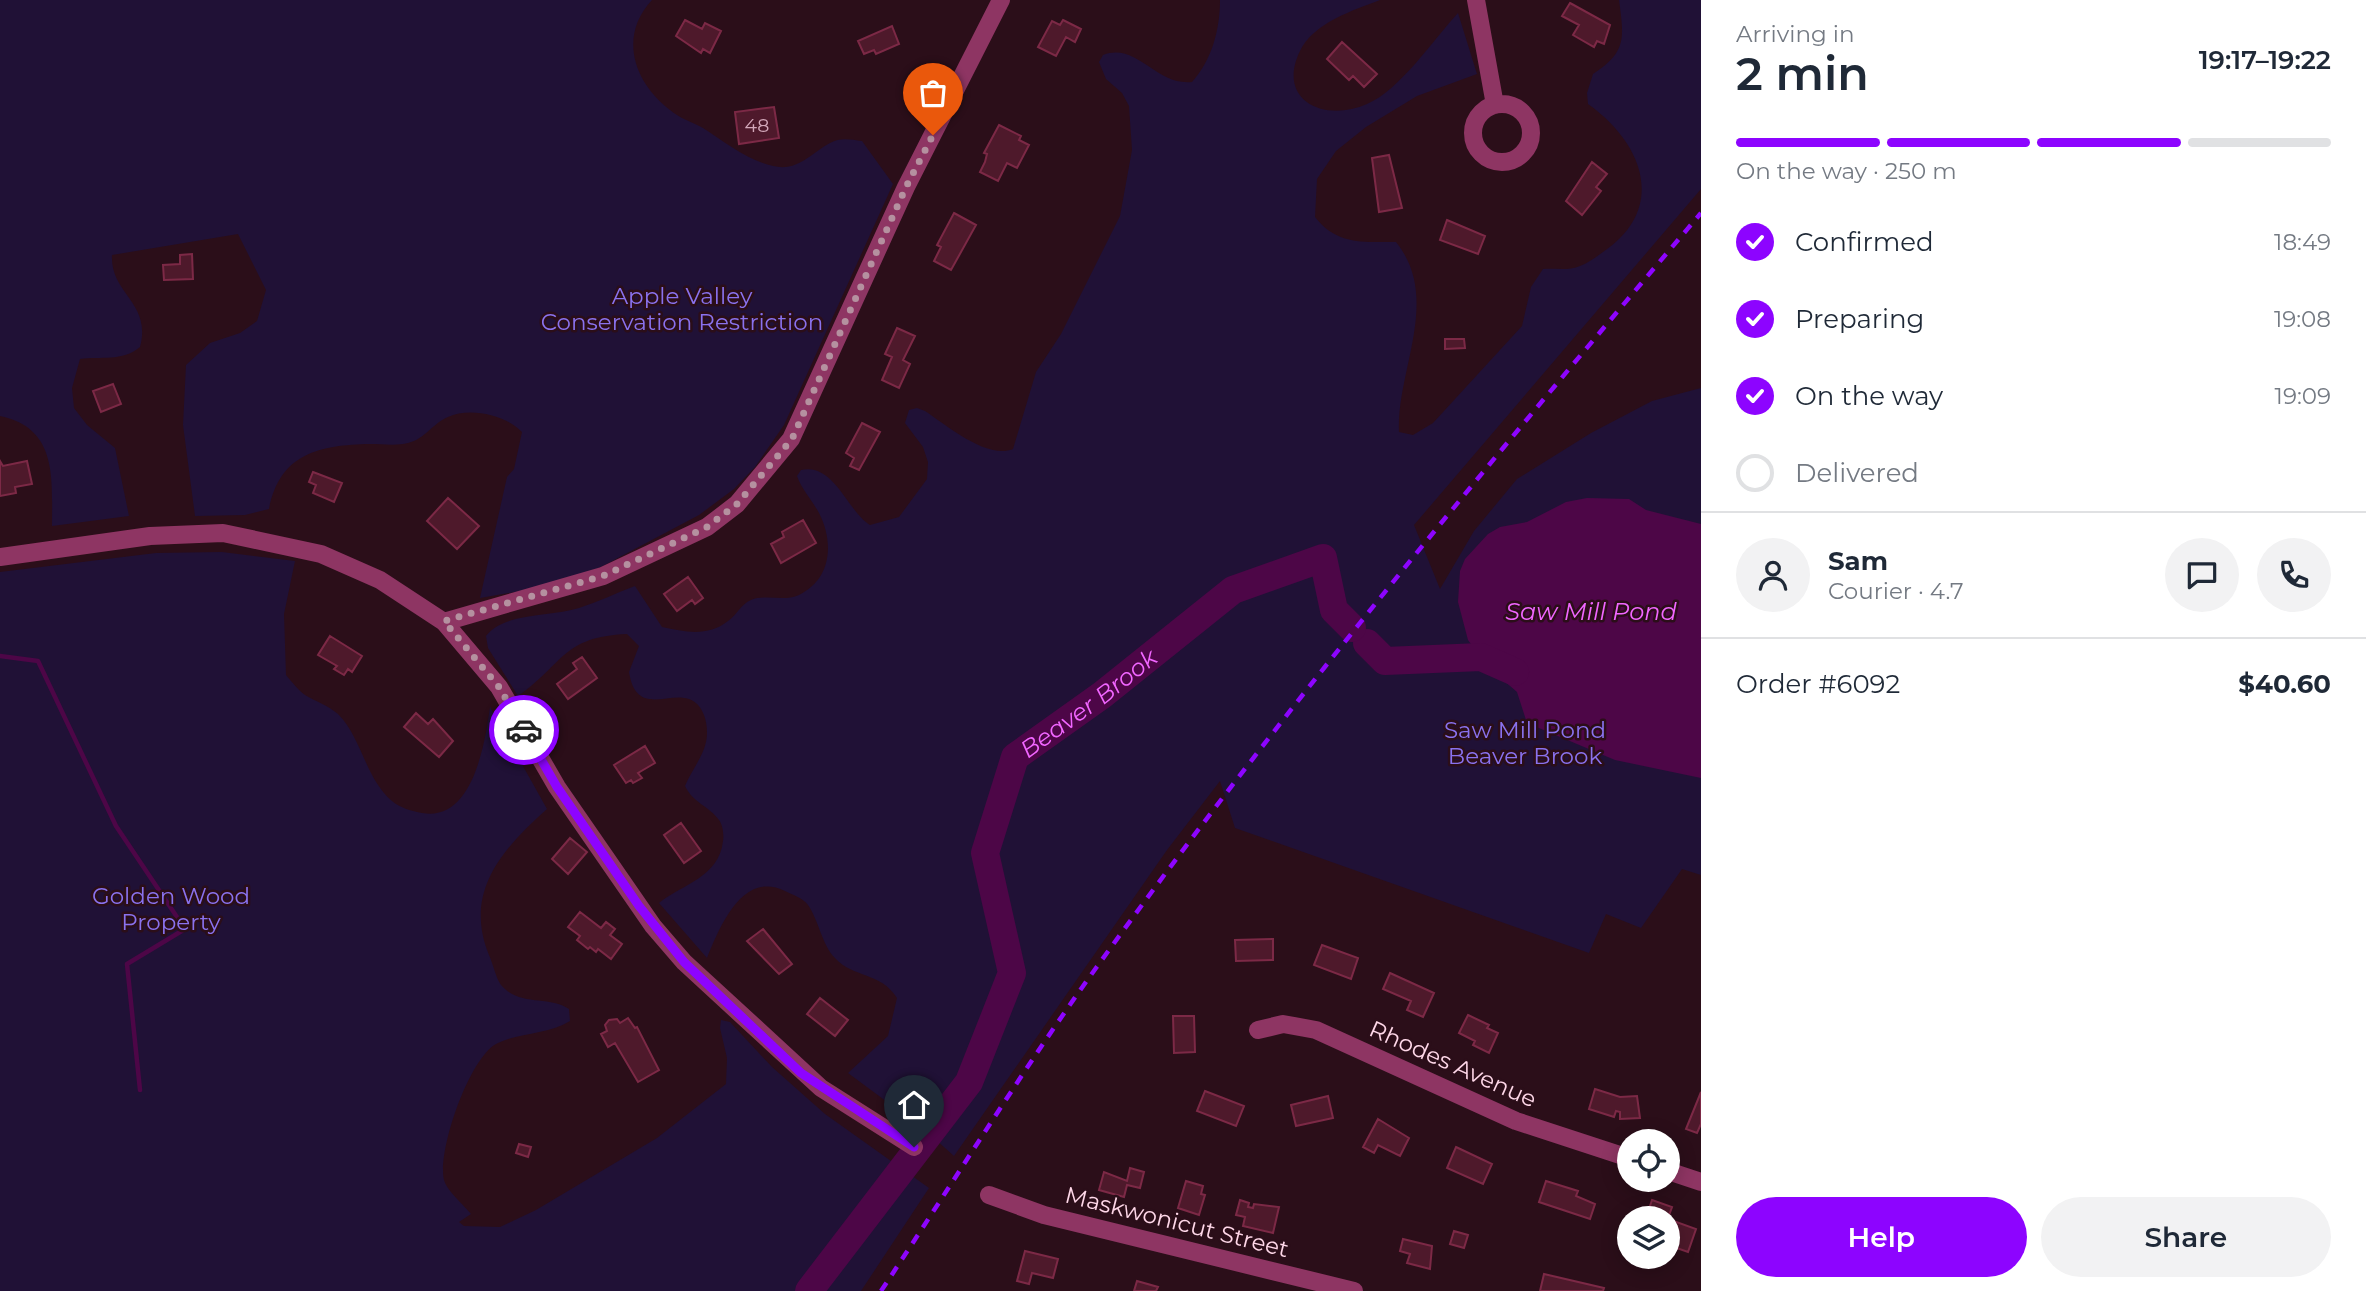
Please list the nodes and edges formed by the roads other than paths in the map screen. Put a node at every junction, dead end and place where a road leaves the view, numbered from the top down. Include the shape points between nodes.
1 (1001, 0) edge
2 (1476, 0) edge
3 (1495, 105) dead end
4 (0, 557) edge
5 (444, 621) junction
6 (1258, 1030) dead end
7 (914, 1147) dead end
8 (1617, 1154) edge
9 (1680, 1175) edge
10 (1701, 1182) edge
11 (989, 1195) dead end
12 (1354, 1291) edge

1 - 5 street via 906,187 792,439 744,495 707,527 603,576
2 - 3 street
4 - 5 street via 150,536 223,533 321,554 380,580
5 - 7 street via 499,687 557,787 653,926 684,962 811,1080
6 - 8 street, Rhodes Avenue via 1283,1024 1316,1030 1516,1121
9 - 10 street
11 - 12 street, Maskwonicut Street via 1044,1214

